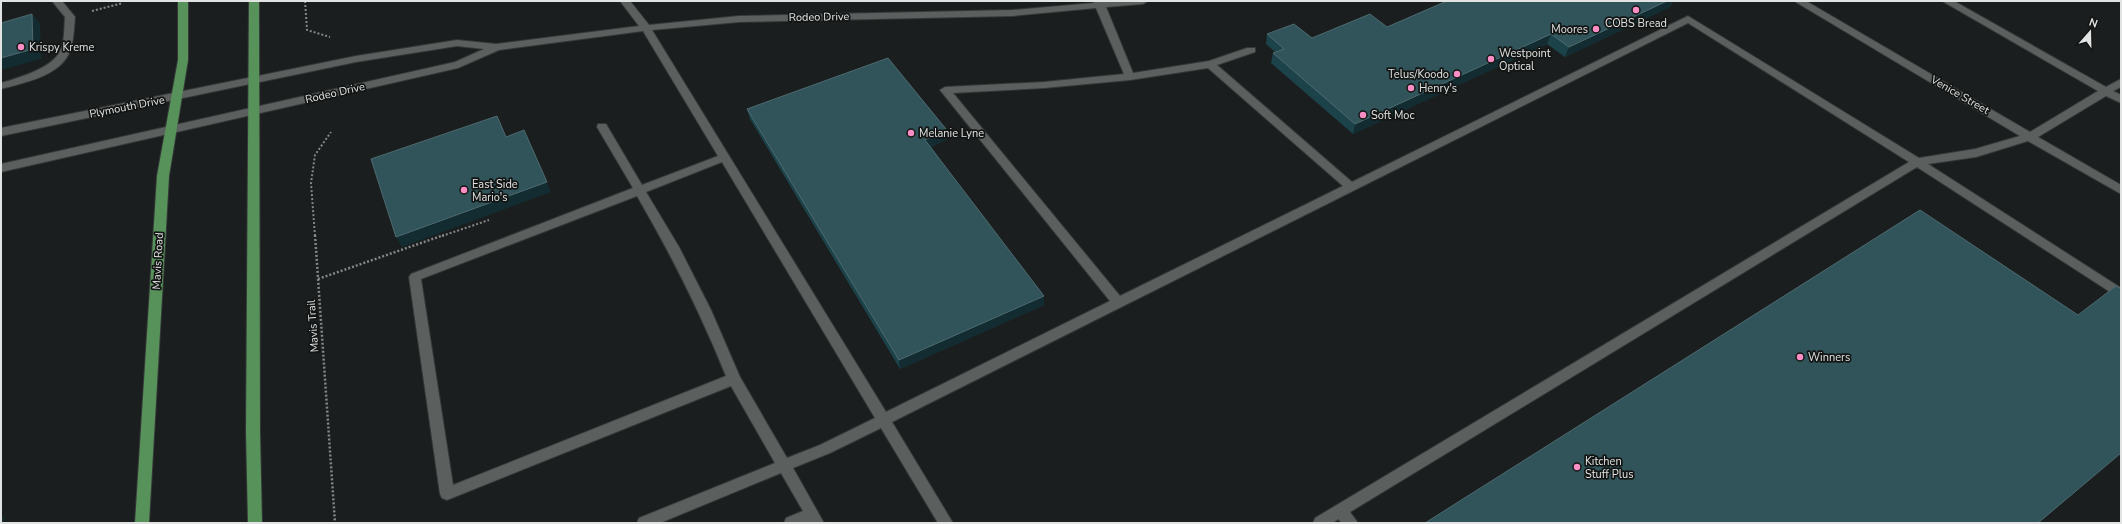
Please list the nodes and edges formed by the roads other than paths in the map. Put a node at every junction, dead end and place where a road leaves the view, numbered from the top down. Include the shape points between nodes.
1 (57, 1) edge
2 (183, 1) edge
3 (254, 1) edge
4 (625, 1) edge
5 (1143, 1) edge
6 (1799, 1) edge
7 (1947, 1) edge
8 (1099, 4) edge
9 (646, 28) junction
10 (496, 47) junction
11 (1251, 50) dead end
12 (1210, 64) junction
13 (1130, 77) junction
14 (254, 81) junction
15 (2121, 82) edge
16 (1, 86) edge
17 (2104, 92) junction
18 (177, 97) junction
19 (2121, 100) edge
20 (254, 111) junction
21 (602, 127) dead end
22 (171, 130) junction
23 (1, 132) edge
24 (2031, 136) junction
25 (724, 157) junction
26 (1917, 162) junction
27 (1, 168) edge
28 (1351, 186) junction
29 (638, 190) junction
30 (2121, 190) edge
31 (2121, 294) edge
32 (1118, 302) junction
33 (734, 380) junction
34 (884, 418) junction
35 (784, 466) junction
36 (1340, 511) junction
37 (814, 518) edge
38 (142, 523) edge
39 (254, 523) edge
40 (644, 523) edge
41 (791, 523) edge
42 (946, 523) edge
43 (1320, 523) edge
44 (1351, 523) edge

1 - 16 street via 70,17 64,53 57,62 27,78
2 - 18 main road, Mavis Road via 183,60
3 - 14 main road
4 - 9 street
5 - 8 street, Rodeo Drive
6 - 24 street, Venice Street
7 - 17 street
8 - 9 street, Rodeo Drive via 1012,13 739,19
8 - 13 street
9 - 10 street, Rodeo Drive
9 - 25 street
10 - 14 street, Rodeo Drive via 457,43 356,59
10 - 20 street, Rodeo Drive via 458,66
11 - 12 street
12 - 13 street
12 - 28 street
13 - 32 street via 945,90
14 - 18 street, Plymouth Drive
14 - 20 main road
15 - 17 street
17 - 19 street
17 - 24 street
18 - 22 main road, Mavis Road
18 - 23 street, Plymouth Drive
20 - 22 street, Rodeo Drive
20 - 39 main road
21 - 29 street
22 - 27 street
22 - 38 main road, Mavis Road via 163,176
24 - 26 street via 1976,153
24 - 30 street, Venice Street
25 - 29 street
25 - 34 street
26 - 28 street via 1688,19
26 - 31 street
26 - 36 street
28 - 32 street
29 - 33 street via 673,247 705,310
29 - 33 street via 415,277 447,494
32 - 34 street
33 - 35 street
34 - 35 street via 825,449
34 - 42 street
35 - 37 street
35 - 40 street
36 - 43 street
36 - 44 street
37 - 41 street

